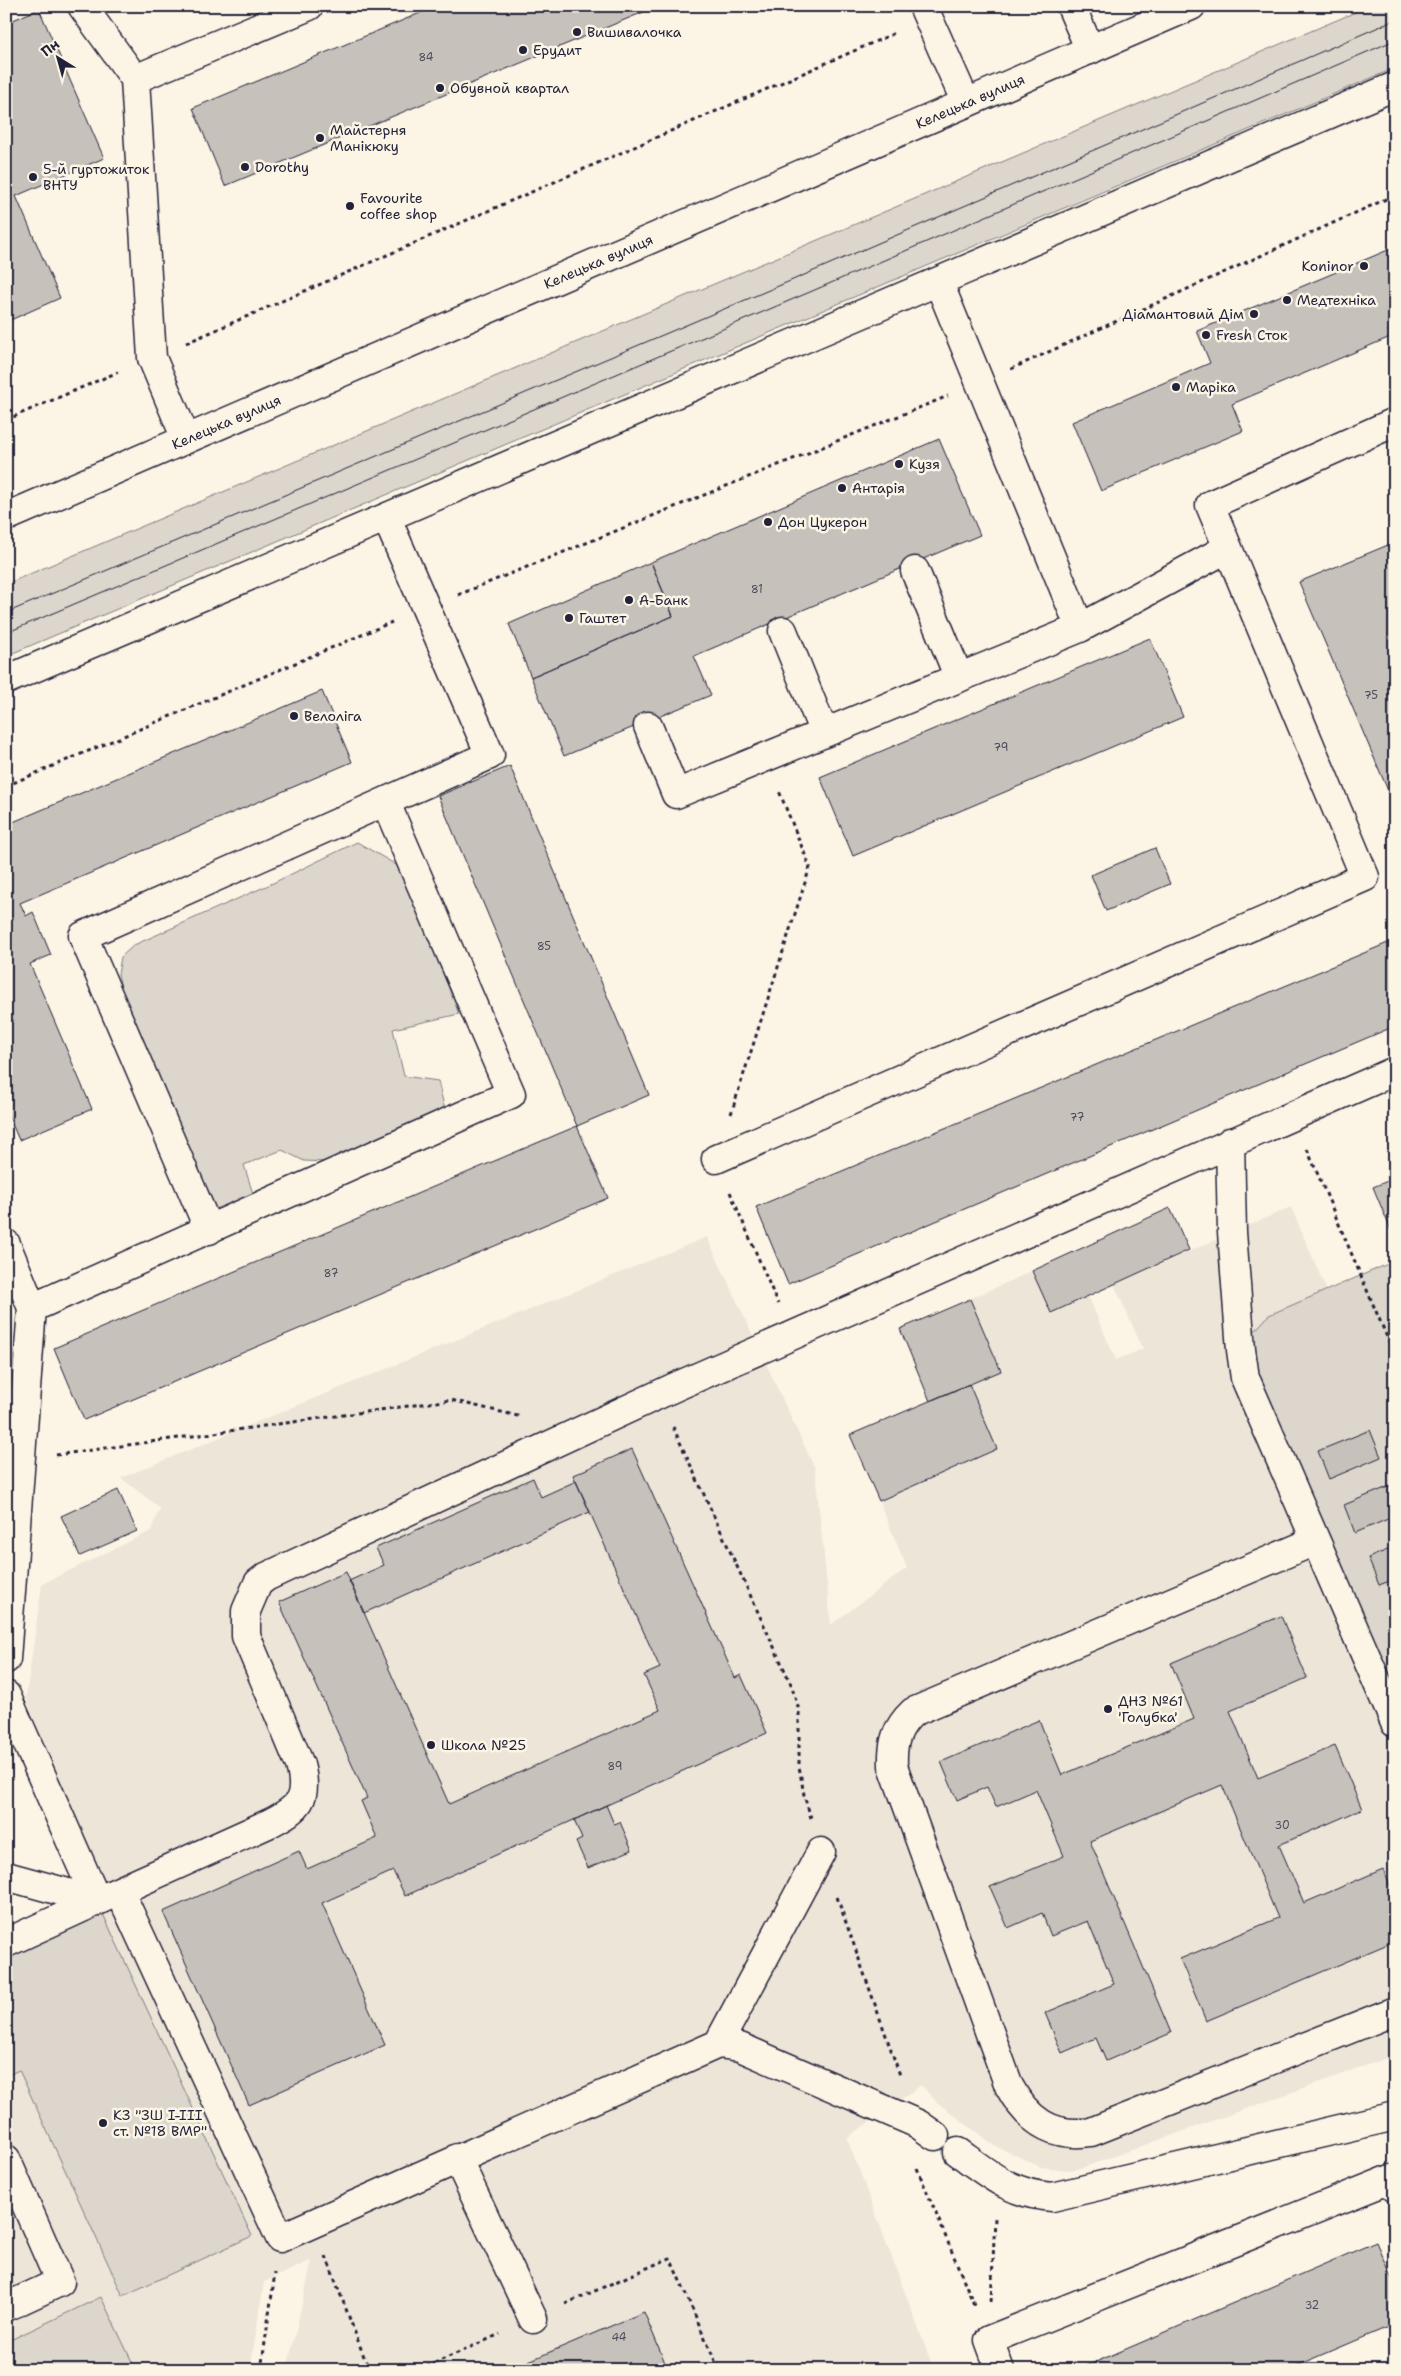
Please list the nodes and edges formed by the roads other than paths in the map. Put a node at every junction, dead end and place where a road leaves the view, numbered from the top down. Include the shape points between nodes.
1 (82, 6) edge
2 (309, 6) edge
3 (1070, 6) edge
4 (1191, 6) edge
5 (925, 12) edge
6 (1090, 50) junction
7 (135, 79) junction
8 (1395, 86) edge
9 (966, 103) junction
10 (939, 283) junction
11 (1395, 422) edge
12 (186, 439) junction
13 (6, 517) edge
14 (387, 519) junction
15 (1228, 548) junction
16 (915, 571) dead end
17 (1080, 628) junction
18 (783, 631) dead end
19 (959, 678) junction
20 (6, 680) edge
21 (648, 726) dead end
22 (824, 733) junction
23 (386, 803) junction
24 (1395, 1071) edge
25 (1230, 1142) junction
26 (716, 1159) road end
27 (209, 1230) junction
28 (6, 1244) edge
29 (32, 1308) junction
30 (1315, 1541) junction
31 (6, 1659) edge
32 (6, 1696) edge
33 (1395, 1723) edge
34 (821, 1852) road end
35 (6, 1876) edge
36 (108, 1896) junction
37 (6, 1943) edge
38 (1395, 2011) edge
39 (718, 2044) junction
40 (1395, 2116) edge
41 (916, 2125) road end
42 (958, 2152) dead end
43 (457, 2158) junction
44 (6, 2159) edge
45 (1395, 2188) edge
46 (6, 2307) edge
47 (533, 2319) road end
48 (1000, 2370) edge

1 - 7 street
2 - 7 street
3 - 6 street
4 - 6 street, Келецька вулиця
5 - 9 street
6 - 9 street, Келецька вулиця
7 - 12 street via 152,358
8 - 10 street
9 - 12 street, Келецька вулиця
10 - 14 street
10 - 17 street
11 - 15 street via 1210,505
12 - 13 street, Келецька вулиця
14 - 20 street
14 - 23 street via 490,755
15 - 17 street
15 - 26 street via 1365,877
16 - 19 street
17 - 19 street
18 - 22 street
19 - 22 street
21 - 22 street via 676,794
23 - 27 street via 511,1094
23 - 27 street via 84,936
24 - 25 street
25 - 30 street via 1232,1232 1242,1364 1250,1393
25 - 36 street via 658,1395 275,1572 258,1583 246,1611 246,1636 300,1765 303,1797 287,1814 270,1823
27 - 29 street
28 - 29 street
29 - 31 street
30 - 33 street
30 - 38 street via 913,1712 896,1735 892,1750 893,1766 1006,2078 1017,2100 1041,2124 1074,2135 1091,2132
32 - 36 street
34 - 39 street
35 - 36 street
36 - 37 street
36 - 43 street via 280,2238
39 - 41 street via 740,2047
39 - 43 street
40 - 42 street via 1052,2197 1022,2193 997,2181
43 - 47 street
44 - 46 street via 60,2282
45 - 48 street via 1391,2179 990,2342

